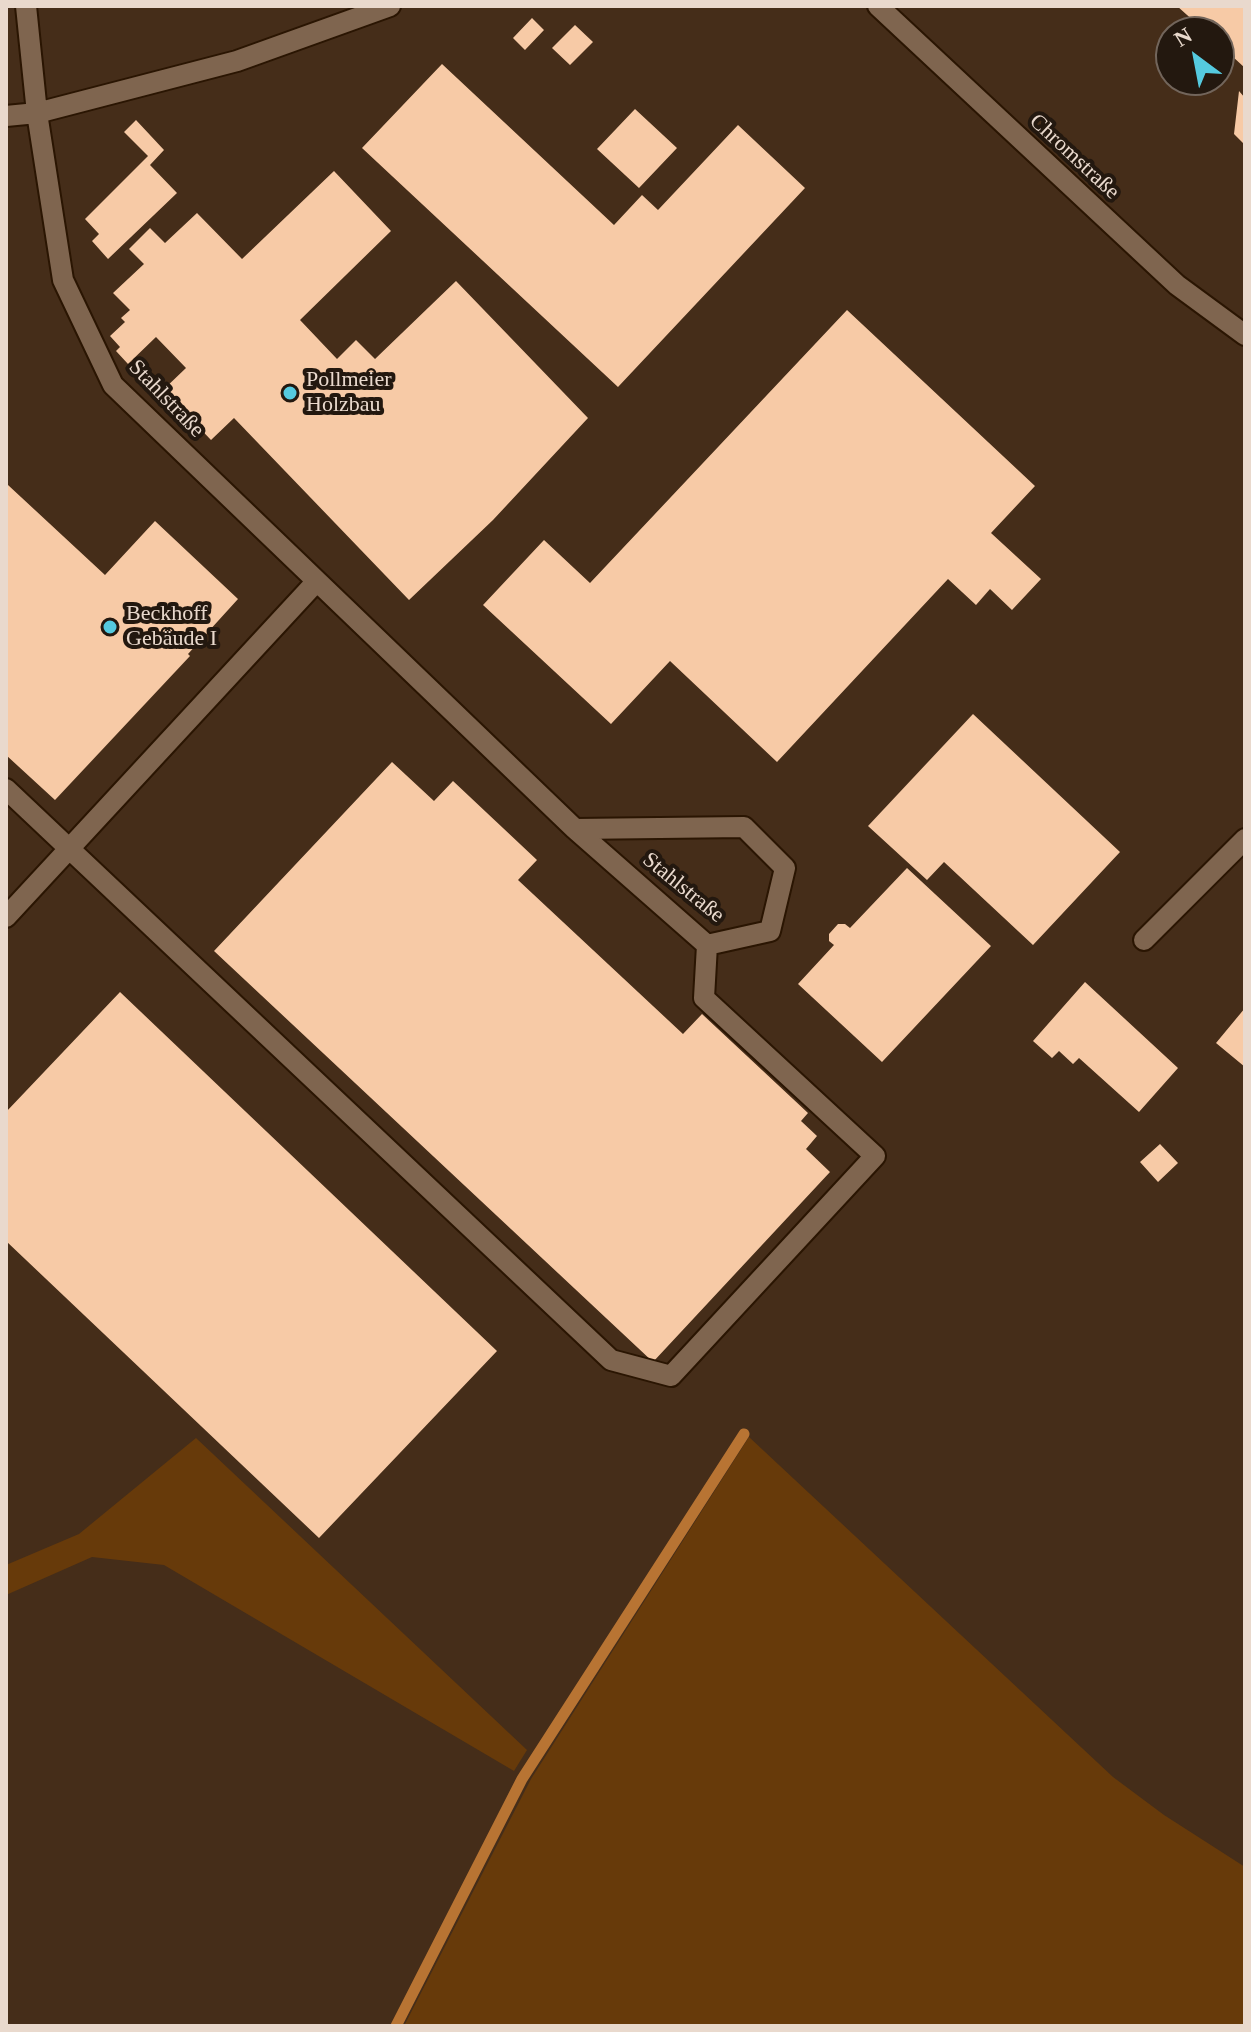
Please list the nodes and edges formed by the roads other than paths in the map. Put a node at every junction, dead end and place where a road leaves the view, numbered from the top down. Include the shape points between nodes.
1 (26, 6) edge
2 (390, 6) edge
3 (878, 6) edge
4 (37, 113) junction
5 (6, 116) edge
6 (1245, 335) edge
7 (317, 581) junction
8 (6, 789) edge
9 (575, 829) junction
10 (1245, 839) edge
11 (69, 849) junction
12 (6, 917) edge
13 (1144, 940) dead end
14 (707, 945) junction

1 - 4 street, Stahlstraße
2 - 4 street via 237,61
3 - 6 street, Chromstraße via 1177,285
4 - 5 street
4 - 7 street, Stahlstraße via 63,280 113,385
7 - 9 street, Stahlstraße
7 - 11 street
8 - 11 street
9 - 14 street, Stahlstraße
9 - 14 street, Stahlstraße via 744,827 785,868 770,931
10 - 13 street
11 - 12 street
11 - 14 street via 611,1360 671,1376 875,1156 704,998

